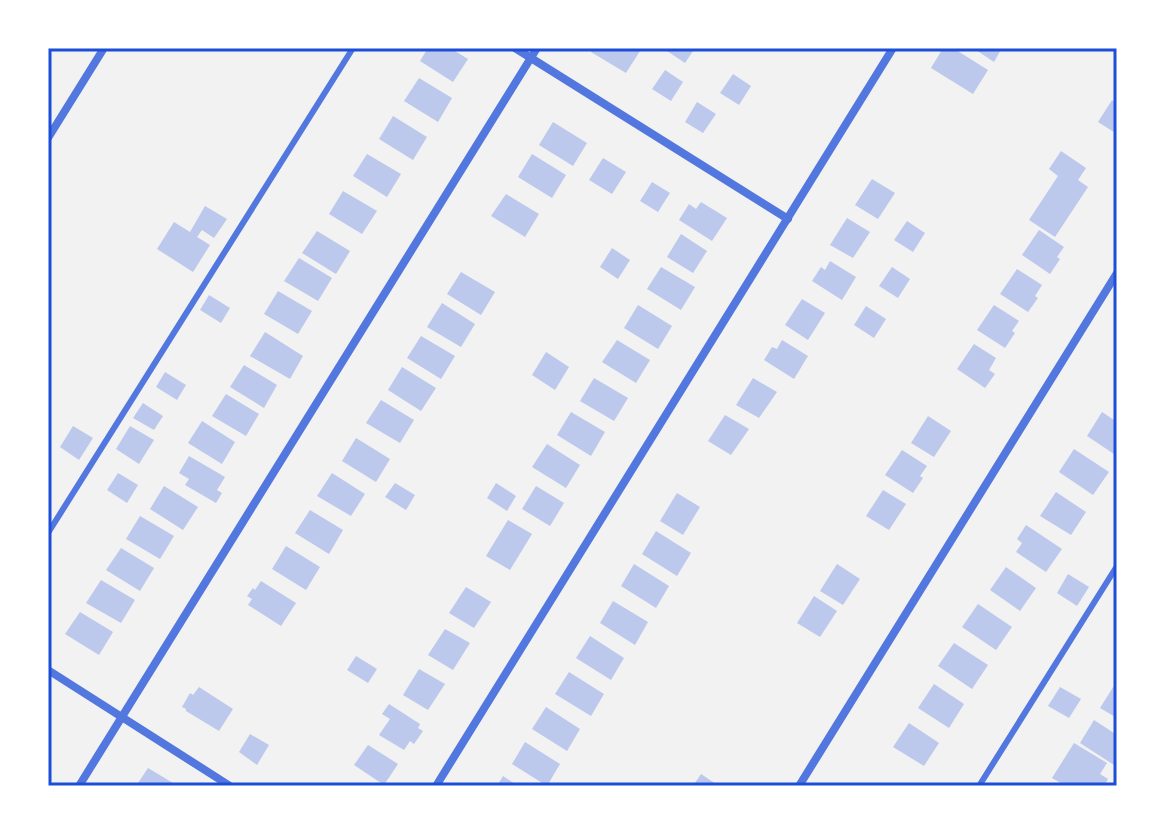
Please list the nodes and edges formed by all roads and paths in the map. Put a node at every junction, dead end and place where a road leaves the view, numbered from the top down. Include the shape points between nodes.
1 (104, 48) edge
2 (353, 48) edge
3 (515, 48) edge
4 (537, 48) edge
5 (893, 48) edge
6 (531, 58) junction
7 (48, 138) edge
8 (788, 219) junction
9 (1117, 273) edge
10 (48, 533) edge
11 (1117, 566) edge
12 (48, 670) edge
13 (122, 717) junction
14 (79, 786) edge
15 (230, 786) edge
16 (436, 786) edge
17 (799, 786) edge
18 (979, 786) edge

1 - 7 street
2 - 10 lane
3 - 6 street
4 - 6 street
5 - 8 street
6 - 8 street
6 - 13 street
8 - 16 street
9 - 17 street
11 - 18 lane
12 - 13 street
13 - 14 street
13 - 15 street

